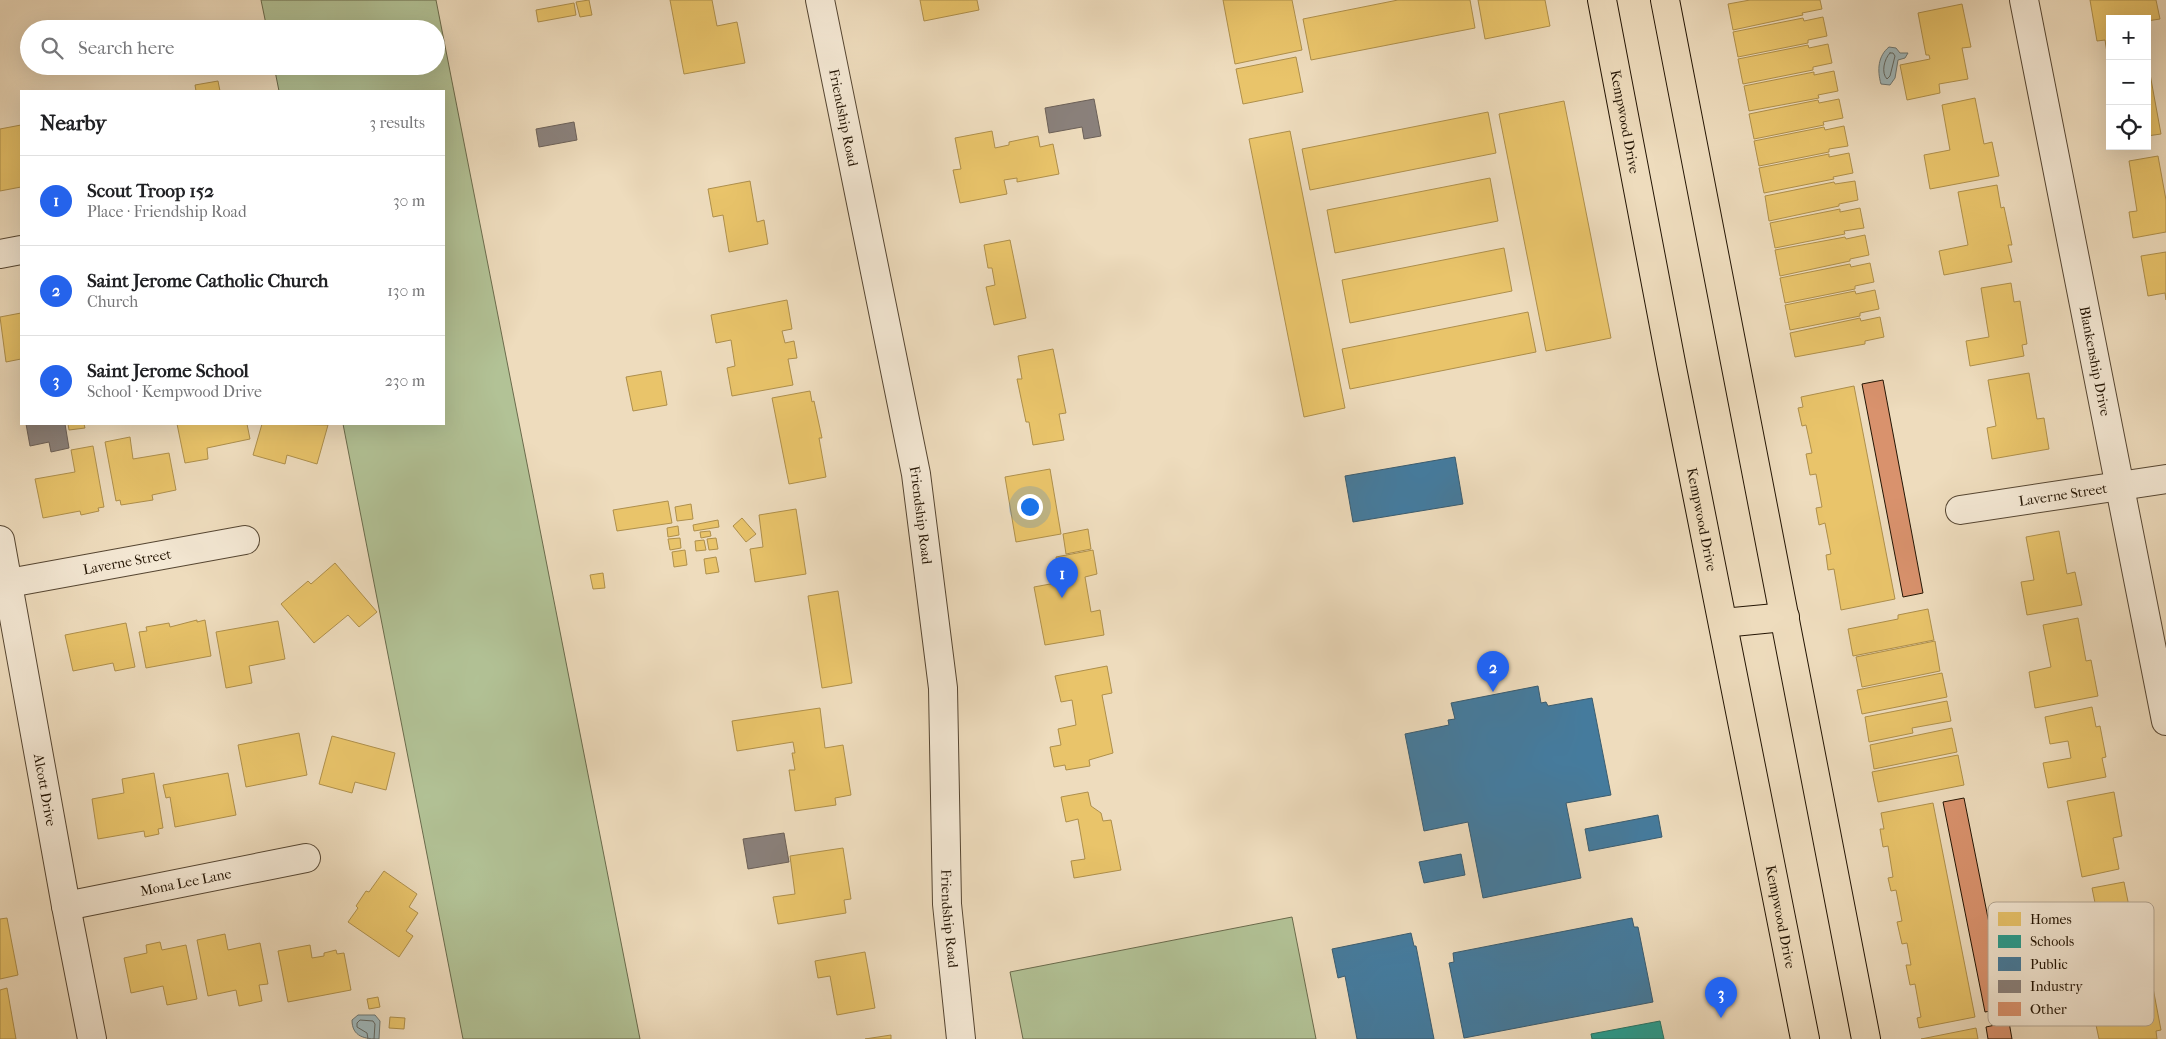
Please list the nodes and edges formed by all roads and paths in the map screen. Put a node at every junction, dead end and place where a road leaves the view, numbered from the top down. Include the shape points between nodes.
1 (820, 0) edge
2 (1602, 0) edge
3 (1665, 0) edge
4 (2024, 0) edge
5 (20, 250) edge
6 (0, 254) edge
7 (2166, 479) edge
8 (2118, 485) junction
9 (1960, 510) dead end
10 (0, 540) edge
11 (246, 540) dead end
12 (9, 583) junction
13 (1785, 617) junction
14 (1722, 624) junction
15 (2166, 721) edge
16 (306, 858) dead end
17 (66, 906) junction
18 (92, 1039) edge
19 (961, 1039) edge
20 (1805, 1039) edge
21 (1866, 1039) edge

1 - 19 street, Friendship Road via 916,474 944,688 947,904
2 - 14 main road, Kempwood Drive
3 - 13 main road
4 - 8 street, Blankenship Drive
5 - 6 street
7 - 8 street, Laverne Street
8 - 9 street, Laverne Street
8 - 15 street, Blankenship Drive
10 - 12 street, Alcott Drive
11 - 12 street, Laverne Street
12 - 17 street, Alcott Drive
13 - 14 main road
13 - 21 main road
14 - 20 main road, Kempwood Drive
16 - 17 street, Mona Lee Lane
17 - 18 street, Alcott Drive

